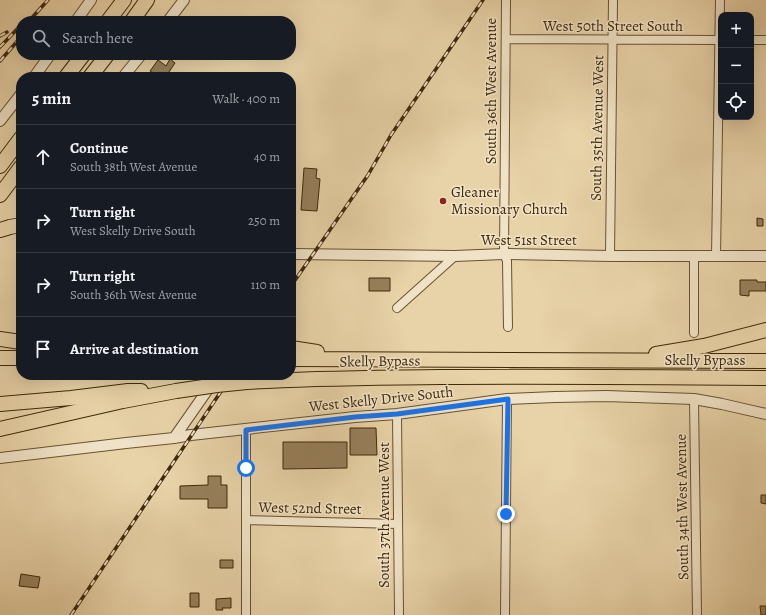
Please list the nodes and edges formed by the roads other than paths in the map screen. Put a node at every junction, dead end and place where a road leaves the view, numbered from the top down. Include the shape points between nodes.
1 (91, 0) edge
2 (124, 0) edge
3 (147, 0) edge
4 (184, 0) edge
5 (506, 0) edge
6 (613, 0) edge
7 (720, 0) edge
8 (720, 12) edge
9 (80, 16) edge
10 (112, 16) edge
11 (136, 16) edge
12 (172, 16) edge
13 (506, 40) junction
14 (612, 40) junction
15 (718, 40) edge
16 (754, 40) edge
17 (766, 40) edge
18 (720, 48) edge
19 (46, 60) edge
20 (79, 60) edge
21 (103, 60) edge
22 (104, 60) edge
23 (137, 60) edge
24 (38, 72) edge
25 (70, 72) edge
26 (94, 72) edge
27 (98, 72) edge
28 (127, 72) edge
29 (16, 100) edge
30 (0, 121) edge
31 (16, 144) edge
32 (16, 145) edge
33 (0, 161) edge
34 (0, 166) edge
35 (16, 174) edge
36 (0, 195) edge
37 (16, 226) edge
38 (0, 230) edge
39 (296, 254) edge
40 (504, 254) junction
41 (455, 256) junction
42 (610, 256) junction
43 (694, 256) junction
44 (716, 256) junction
45 (766, 256) edge
46 (397, 308) dead end
47 (508, 326) dead end
48 (766, 330) edge
49 (694, 333) dead end
50 (16, 337) edge
51 (0, 339) edge
52 (16, 341) edge
53 (296, 349) edge
54 (0, 358) edge
55 (16, 358) edge
56 (296, 359) edge
57 (365, 359) junction
58 (622, 360) junction
59 (766, 360) edge
60 (766, 378) edge
61 (215, 380) edge
62 (286, 380) edge
63 (296, 380) edge
64 (176, 391) junction
65 (508, 399) junction
66 (694, 399) junction
67 (0, 404) edge
68 (397, 414) junction
69 (766, 414) edge
70 (0, 429) edge
71 (246, 430) junction
72 (174, 438) junction
73 (0, 458) edge
74 (246, 520) junction
75 (398, 524) junction
76 (246, 615) edge
77 (398, 615) edge
78 (505, 615) edge
79 (697, 615) edge

1 - 9 street
2 - 10 highway
3 - 11 highway
4 - 12 street
5 - 13 street, South 36th West Avenue
6 - 14 street, South 35th Avenue West
7 - 8 street
13 - 14 street, West 50th Street South
13 - 40 street, South 36th West Avenue
14 - 15 street, West 50th Street South
14 - 42 street, South 35th Avenue West
16 - 17 street
18 - 44 street
19 - 24 street
20 - 25 highway
21 - 26 highway
22 - 27 highway
23 - 28 street
29 - 30 street
31 - 33 highway
32 - 34 highway
35 - 36 highway
37 - 38 highway
39 - 41 street, West 51st Street
40 - 41 street, West 51st Street
40 - 42 street, West 51st Street
40 - 47 street, South 36th West Avenue
41 - 46 street
42 - 43 street, West 51st Street
43 - 44 street, West 51st Street
43 - 49 street
44 - 45 street, West 51st Street
48 - 58 highway via 704,346
50 - 51 highway
51 - 52 highway
53 - 57 highway
54 - 55 highway
56 - 57 highway, Skelly Bypass
57 - 58 highway, Skelly Bypass
58 - 59 highway, Skelly Bypass
60 - 63 highway, Skelly Bypass, bridge via 522,376
61 - 72 street
62 - 64 highway, Skelly Bypass, bridge
64 - 67 highway via 128,391
64 - 70 highway, Skelly Bypass
65 - 66 street, West Skelly Drive South via 606,396
65 - 68 street, West Skelly Drive South
65 - 78 street
66 - 69 street, West Skelly Drive South
66 - 79 street, South 34th West Avenue
68 - 71 street, West Skelly Drive South
68 - 75 street, South 37th Avenue West
71 - 72 street, West Skelly Drive South
71 - 74 street
72 - 73 street, West Skelly Drive South
74 - 75 street, West 52nd Street
74 - 76 street
75 - 77 street, South 37th Avenue West

